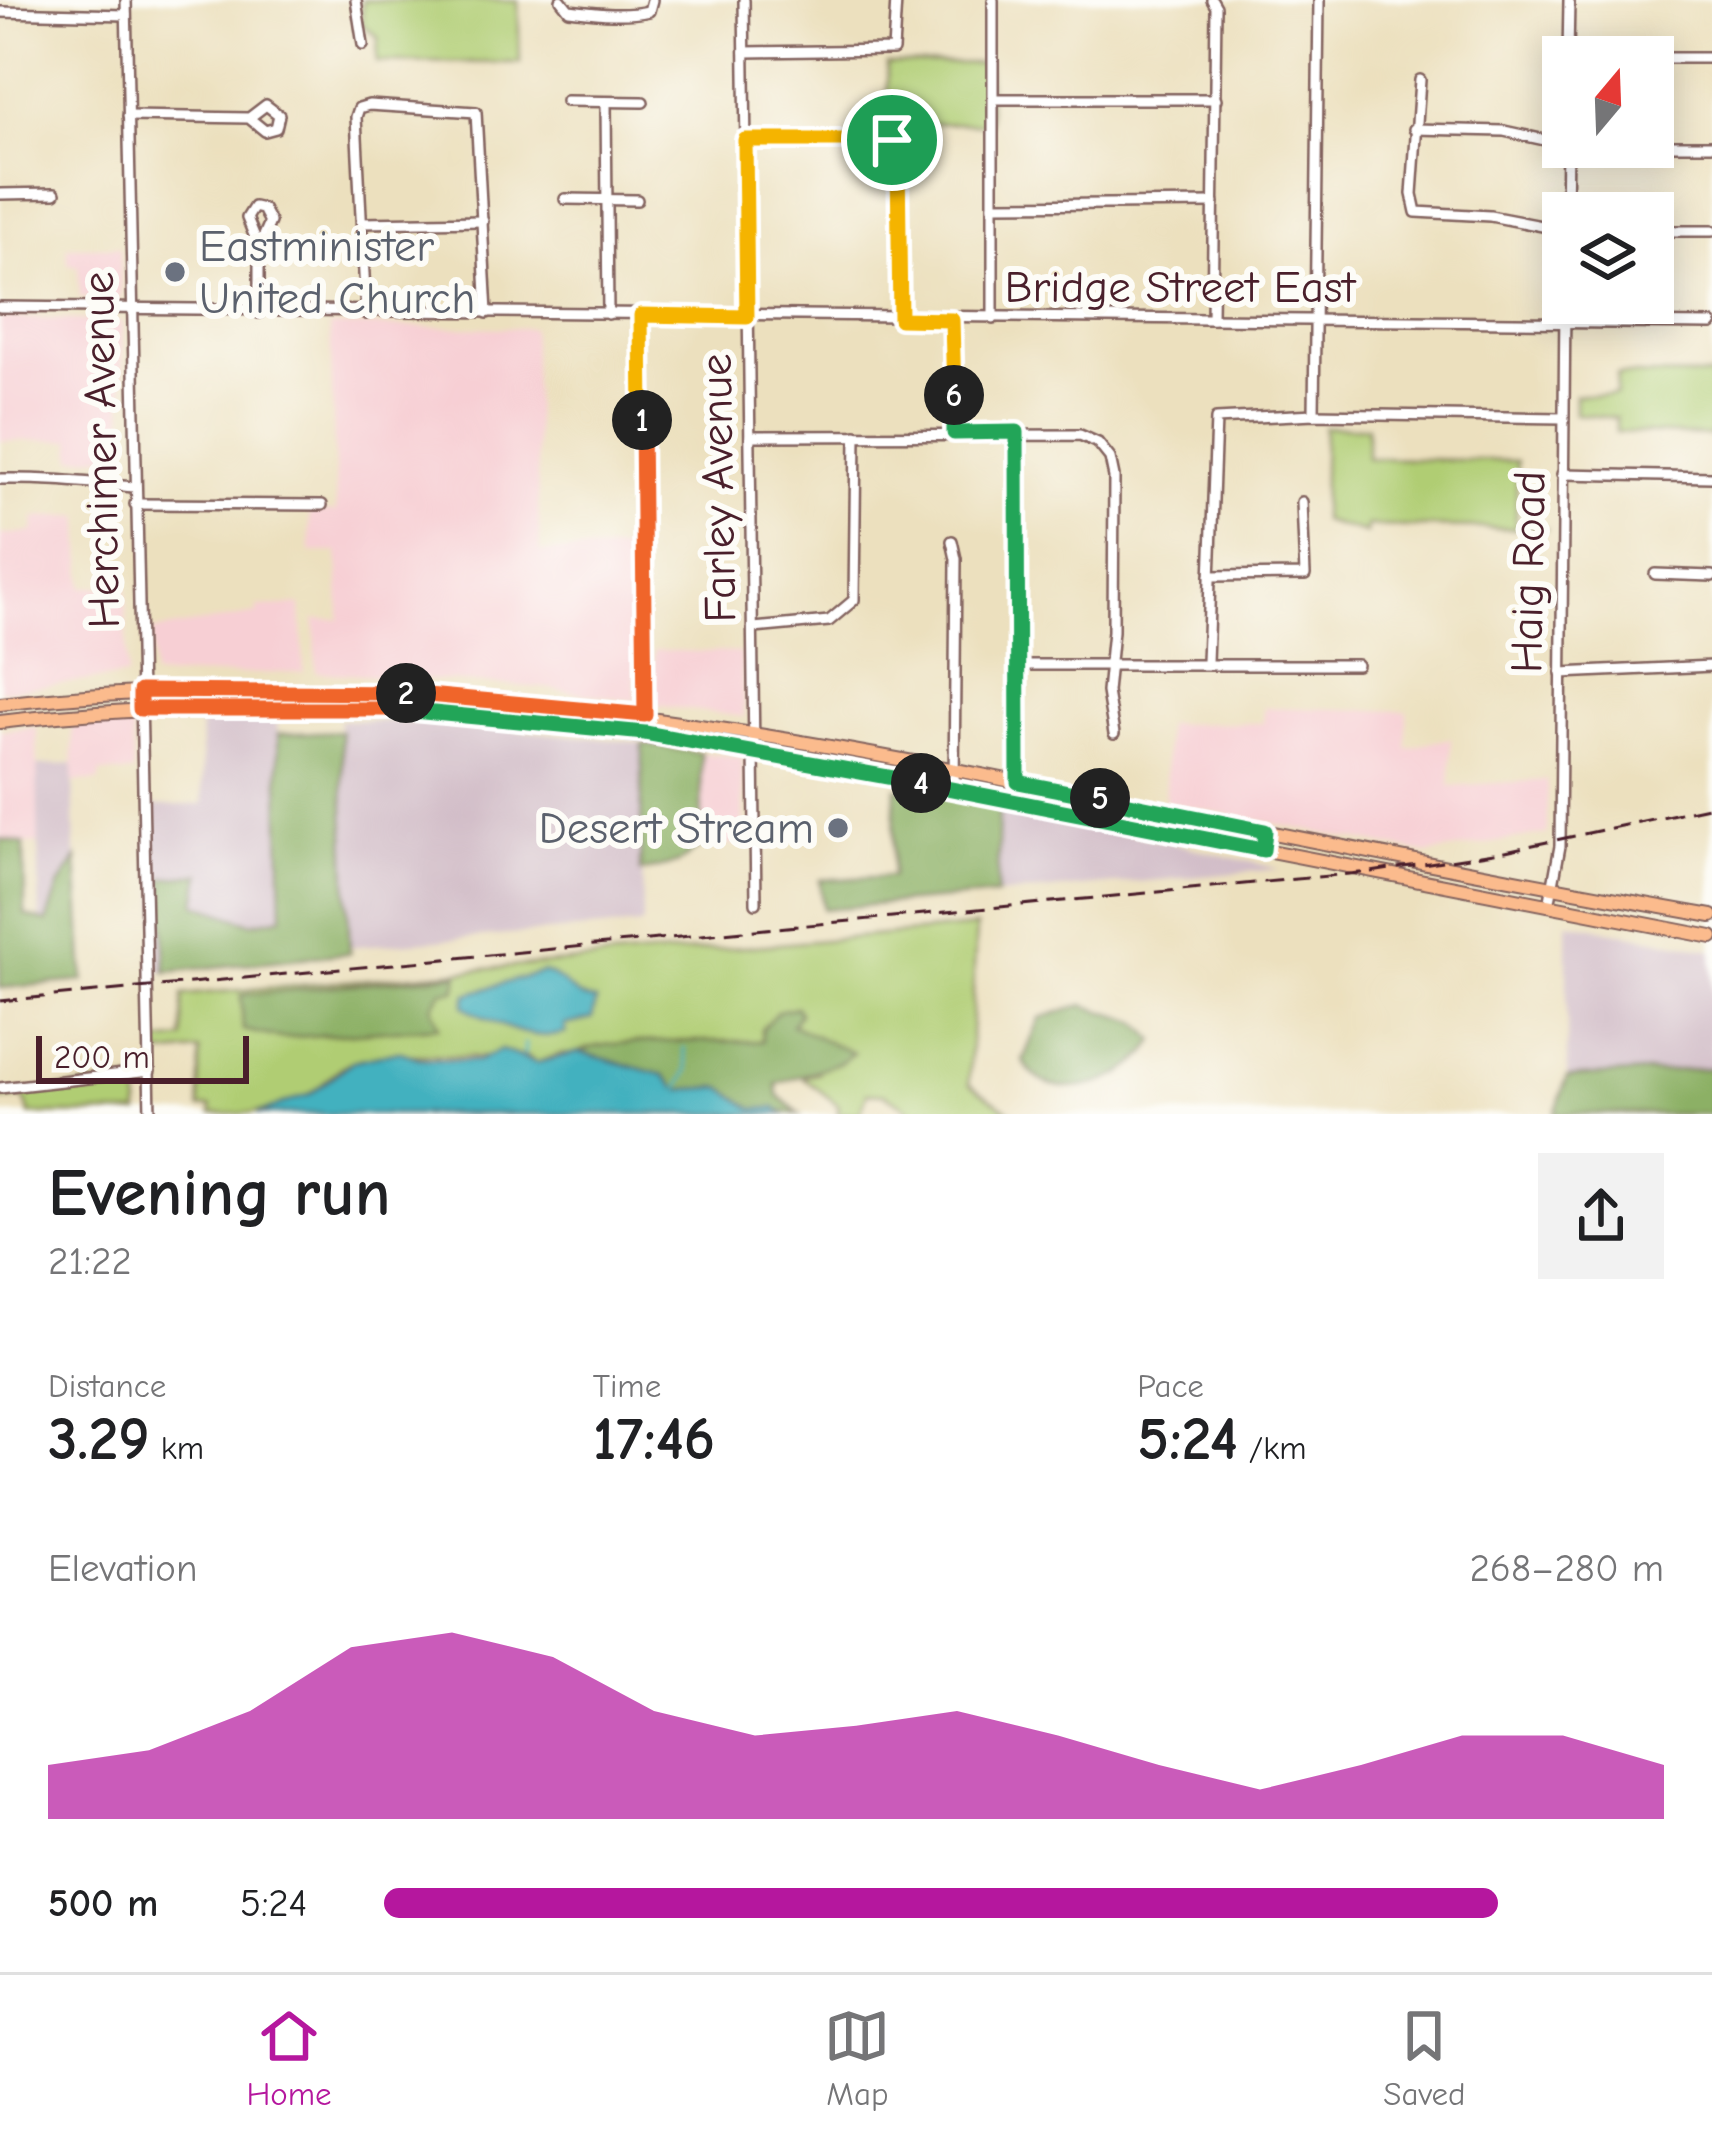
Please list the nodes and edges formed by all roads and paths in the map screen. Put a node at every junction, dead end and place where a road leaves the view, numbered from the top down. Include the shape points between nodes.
1 (126, 0) edge
2 (356, 0) edge
3 (561, 0) edge
4 (652, 0) edge
5 (744, 0) edge
6 (896, 0) edge
7 (993, 0) edge
8 (1212, 0) edge
9 (1318, 0) edge
10 (1569, 0) edge
11 (0, 12) edge
12 (126, 15) junction
13 (1568, 36) edge
14 (364, 45) dead end
15 (745, 52) junction
16 (1674, 58) edge
17 (1712, 58) edge
18 (1420, 80) dead end
19 (994, 99) junction
20 (1216, 99) junction
21 (566, 101) dead end
22 (643, 102) dead end
23 (606, 104) junction
24 (128, 116) junction
25 (249, 118) dead end
26 (1414, 129) junction
27 (745, 140) junction
28 (1542, 140) edge
29 (1674, 145) edge
30 (1712, 145) edge
31 (55, 193) dead end
32 (0, 194) edge
33 (606, 198) junction
34 (566, 199) dead end
35 (638, 200) dead end
36 (1214, 203) junction
37 (993, 205) junction
38 (483, 221) junction
39 (362, 223) junction
40 (1542, 226) edge
41 (1674, 231) edge
42 (1712, 231) edge
43 (260, 247) dead end
44 (0, 307) edge
45 (132, 309) junction
46 (259, 313) junction
47 (487, 313) junction
48 (366, 314) junction
49 (608, 314) junction
50 (641, 315) junction
51 (747, 317) junction
52 (900, 319) junction
53 (993, 319) junction
54 (1212, 319) junction
55 (952, 320) junction
56 (1314, 320) junction
57 (1542, 322) edge
58 (1674, 323) edge
59 (1565, 324) edge
60 (1712, 324) edge
61 (1314, 414) junction
62 (1563, 418) junction
63 (1017, 432) junction
64 (954, 433) junction
65 (750, 436) junction
66 (856, 436) junction
67 (1562, 474) junction
68 (1712, 477) edge
69 (0, 479) edge
70 (135, 487) junction
71 (1302, 502) dead end
72 (135, 504) junction
73 (322, 505) dead end
74 (952, 541) dead end
75 (1655, 574) dead end
76 (1210, 576) junction
77 (1712, 576) edge
78 (754, 628) junction
79 (1207, 662) junction
80 (1109, 663) junction
81 (1019, 665) junction
82 (1357, 665) dead end
83 (1712, 666) edge
84 (1561, 673) junction
85 (224, 689) junction
86 (140, 691) junction
87 (0, 704) edge
88 (140, 709) junction
89 (68, 714) junction
90 (645, 715) junction
91 (0, 722) edge
92 (754, 732) junction
93 (645, 733) junction
94 (1114, 734) dead end
95 (805, 741) junction
96 (754, 750) junction
97 (802, 759) junction
98 (955, 769) junction
99 (1018, 782) junction
100 (954, 789) junction
101 (1014, 800) junction
102 (1166, 811) junction
103 (1164, 830) junction
104 (1265, 831) junction
105 (1263, 850) junction
106 (1553, 887) junction
107 (756, 903) dead end
108 (1549, 906) junction
109 (1679, 910) junction
110 (1712, 916) edge
111 (1675, 929) junction
112 (1712, 937) edge
113 (150, 1071) junction
114 (0, 1088) edge
115 (150, 1114) edge

1 - 12 street, Herchimer Avenue
2 - 14 street
3 - 4 street via 569,10 603,14 641,14
5 - 15 street, Farley Avenue
6 - 15 street via 893,50
7 - 19 street
8 - 20 street
9 - 56 street
10 - 13 street
11 - 12 street
12 - 24 street, Herchimer Avenue
15 - 27 street, Farley Avenue
16 - 17 street
18 - 26 street
19 - 20 street
19 - 37 street
20 - 36 street
21 - 23 street
22 - 23 street
23 - 33 street
24 - 25 street
24 - 45 street, Herchimer Avenue
26 - 28 street
26 - 40 street via 1416,212
27 - 51 street, Farley Avenue
27 - 52 street via 880,137 897,146
29 - 30 street
31 - 32 street
33 - 34 street
33 - 35 street
33 - 49 street
36 - 37 street
36 - 54 street
37 - 53 street
38 - 39 street
38 - 39 street via 476,112 369,105 356,117
38 - 47 street
39 - 48 street
41 - 42 street
43 - 46 street
44 - 45 street, Bridge Street East
45 - 46 street, Bridge Street East
45 - 70 street, Herchimer Avenue
46 - 48 street, Bridge Street East
47 - 48 street, Bridge Street East
47 - 49 street, Bridge Street East
49 - 50 street, Bridge Street East
50 - 51 street, Bridge Street East
50 - 90 street
51 - 52 street, Bridge Street East
51 - 65 street, Farley Avenue
52 - 55 street, Bridge Street East
53 - 54 street, Bridge Street East
53 - 55 street, Bridge Street East
54 - 56 street, Bridge Street East
55 - 64 street
56 - 57 street, Bridge Street East
56 - 61 street
58 - 60 street, Bridge Street East
59 - 62 street, Haig Road
61 - 62 street
61 - 76 street via 1216,419
62 - 67 street, Haig Road
63 - 64 street
63 - 80 street via 1080,435 1110,458
63 - 81 street
64 - 66 street
65 - 66 street
65 - 78 street, Farley Avenue
66 - 78 street via 854,600 829,621
67 - 68 street
67 - 84 street, Haig Road
69 - 70 street
70 - 72 street, Herchimer Avenue
71 - 76 street via 1305,575
72 - 73 street
72 - 86 street, Herchimer Avenue
74 - 98 street
75 - 77 street
76 - 79 street
78 - 92 street, Farley Avenue
79 - 80 street
79 - 82 street
80 - 81 street
80 - 94 street
81 - 99 street
83 - 84 street
84 - 106 street, Haig Road
85 - 86 main road
85 - 88 main road
85 - 90 main road via 491,698
86 - 87 main road
86 - 88 street, Herchimer Avenue
86 - 89 main road
88 - 89 main road
88 - 93 main road via 389,709
88 - 113 street, Herchimer Avenue
89 - 91 main road
90 - 92 main road
90 - 93 street
92 - 95 main road
92 - 96 street, Farley Avenue
93 - 96 main road
95 - 97 main road
95 - 98 main road
96 - 97 main road
96 - 107 street, Farley Avenue
97 - 100 main road
98 - 99 main road
98 - 100 street
99 - 101 street
99 - 102 main road
100 - 101 main road
101 - 103 main road
102 - 103 main road
102 - 104 main road
103 - 105 main road
104 - 105 main road
104 - 106 main road
105 - 108 main road
106 - 108 street, Haig Road
106 - 109 main road
108 - 111 main road
109 - 110 main road
109 - 111 main road
111 - 112 main road
113 - 114 street
113 - 115 street, Herchimer Avenue

